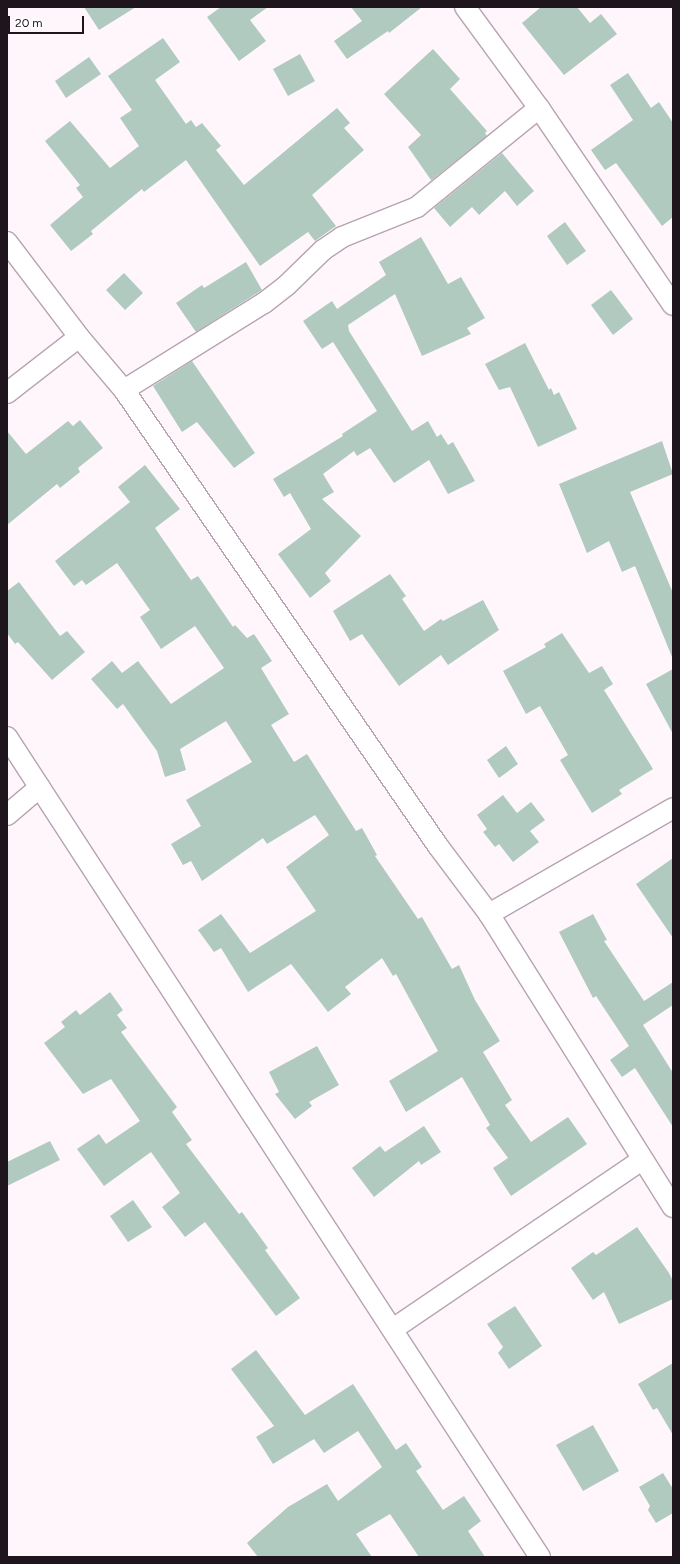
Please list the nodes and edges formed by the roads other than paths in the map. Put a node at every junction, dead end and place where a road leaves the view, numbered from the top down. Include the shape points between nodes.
1 (466, 7) edge
2 (539, 108) junction
3 (7, 242) edge
4 (673, 305) edge
5 (79, 337) junction
6 (124, 390) junction
7 (7, 393) edge
8 (7, 736) edge
9 (40, 787) junction
10 (673, 808) edge
11 (7, 815) edge
12 (489, 914) junction
13 (642, 1160) junction
14 (673, 1207) edge
15 (393, 1329) junction
16 (540, 1557) edge

1 - 2 street
2 - 4 street
2 - 6 street via 417,207 342,236 264,302
3 - 5 street
5 - 6 street
5 - 7 street
6 - 12 street via 438,846
8 - 9 street
9 - 11 street
9 - 15 street
10 - 12 street
12 - 13 street
13 - 14 street
13 - 15 street
15 - 16 street

